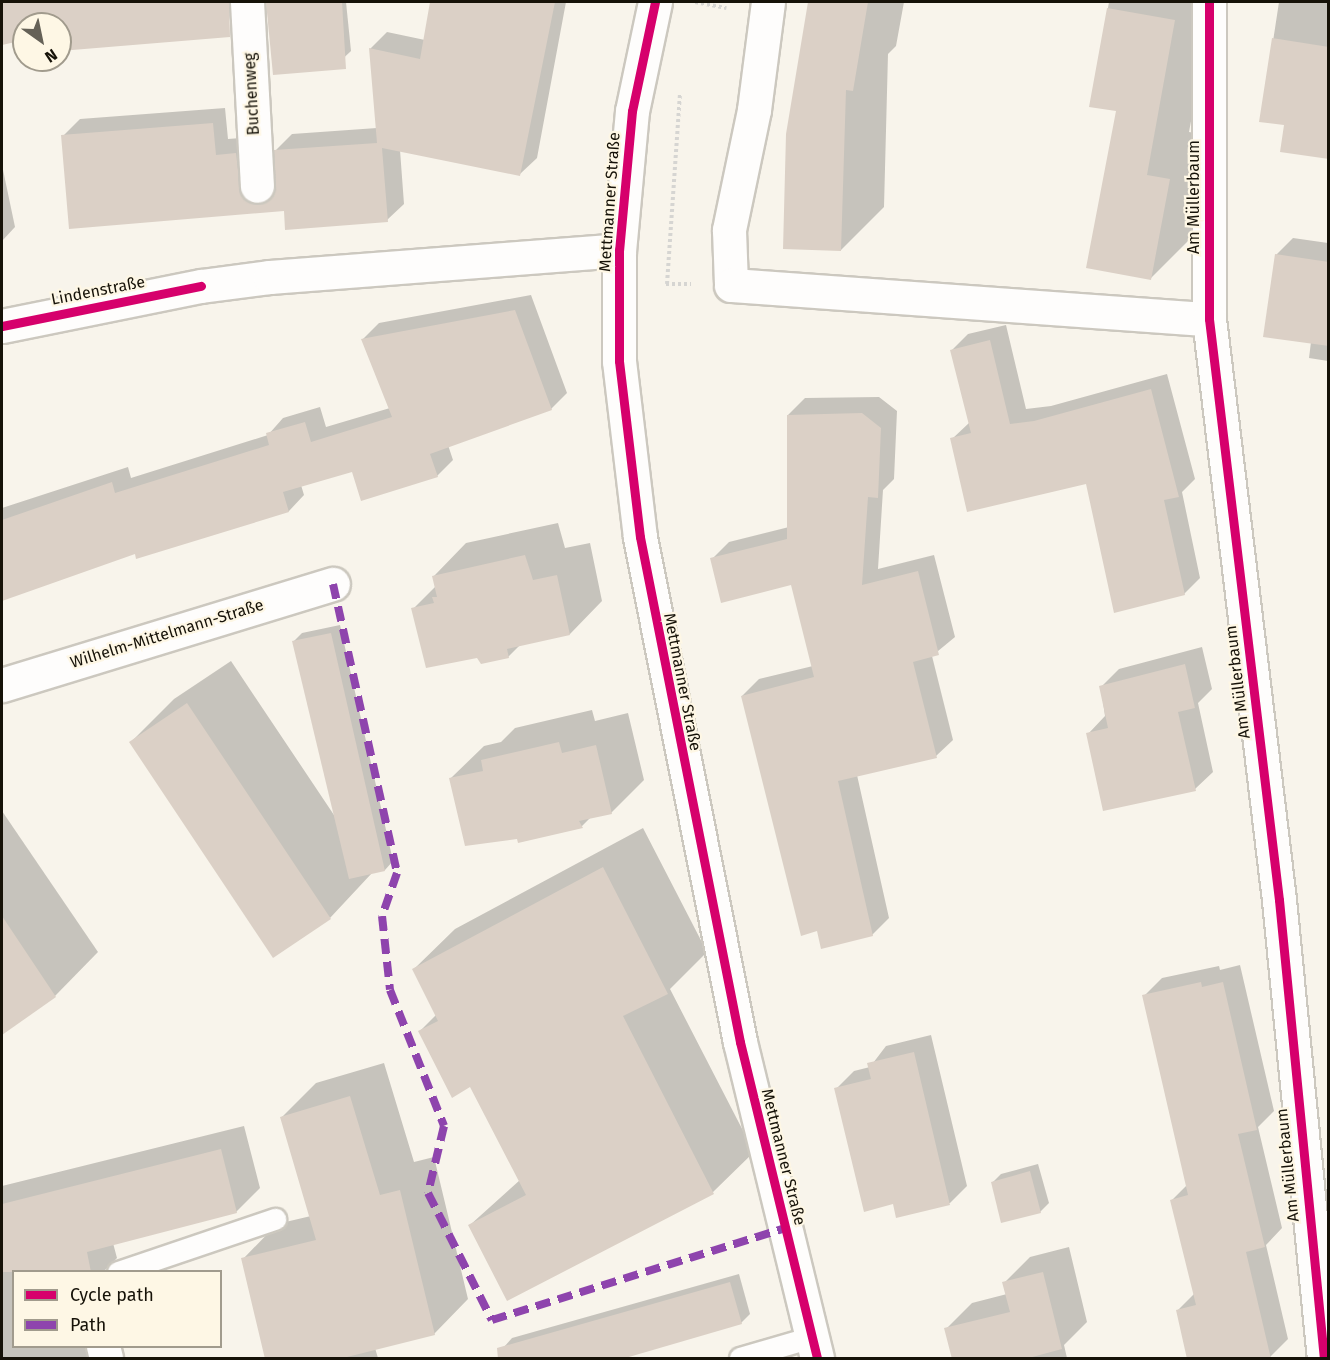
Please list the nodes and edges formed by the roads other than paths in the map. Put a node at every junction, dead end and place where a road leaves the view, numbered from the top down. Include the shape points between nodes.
1 (247, 2) edge
2 (655, 2) edge
3 (768, 2) edge
4 (1209, 2) edge
5 (256, 186) dead end
6 (619, 250) junction
7 (1209, 319) junction
8 (2, 326) edge
9 (333, 584) dead end
10 (2, 685) edge
11 (275, 1219) dead end
12 (124, 1270) edge
13 (815, 1348) edge
14 (740, 1359) edge
15 (1324, 1359) edge

1 - 5 street, Buchenweg
2 - 6 street, Mettmanner Straße via 632,111
3 - 7 street via 754,110 729,230 731,285
4 - 7 street, Am Müllerbaum
6 - 8 street, Lindenstraße via 201,286
6 - 13 street, Mettmanner Straße via 619,361 640,537 669,701 740,1042
7 - 15 street, Am Müllerbaum via 1276,877
9 - 10 street, Wilhelm-Mittelmann-Straße
11 - 12 lane
13 - 14 lane

